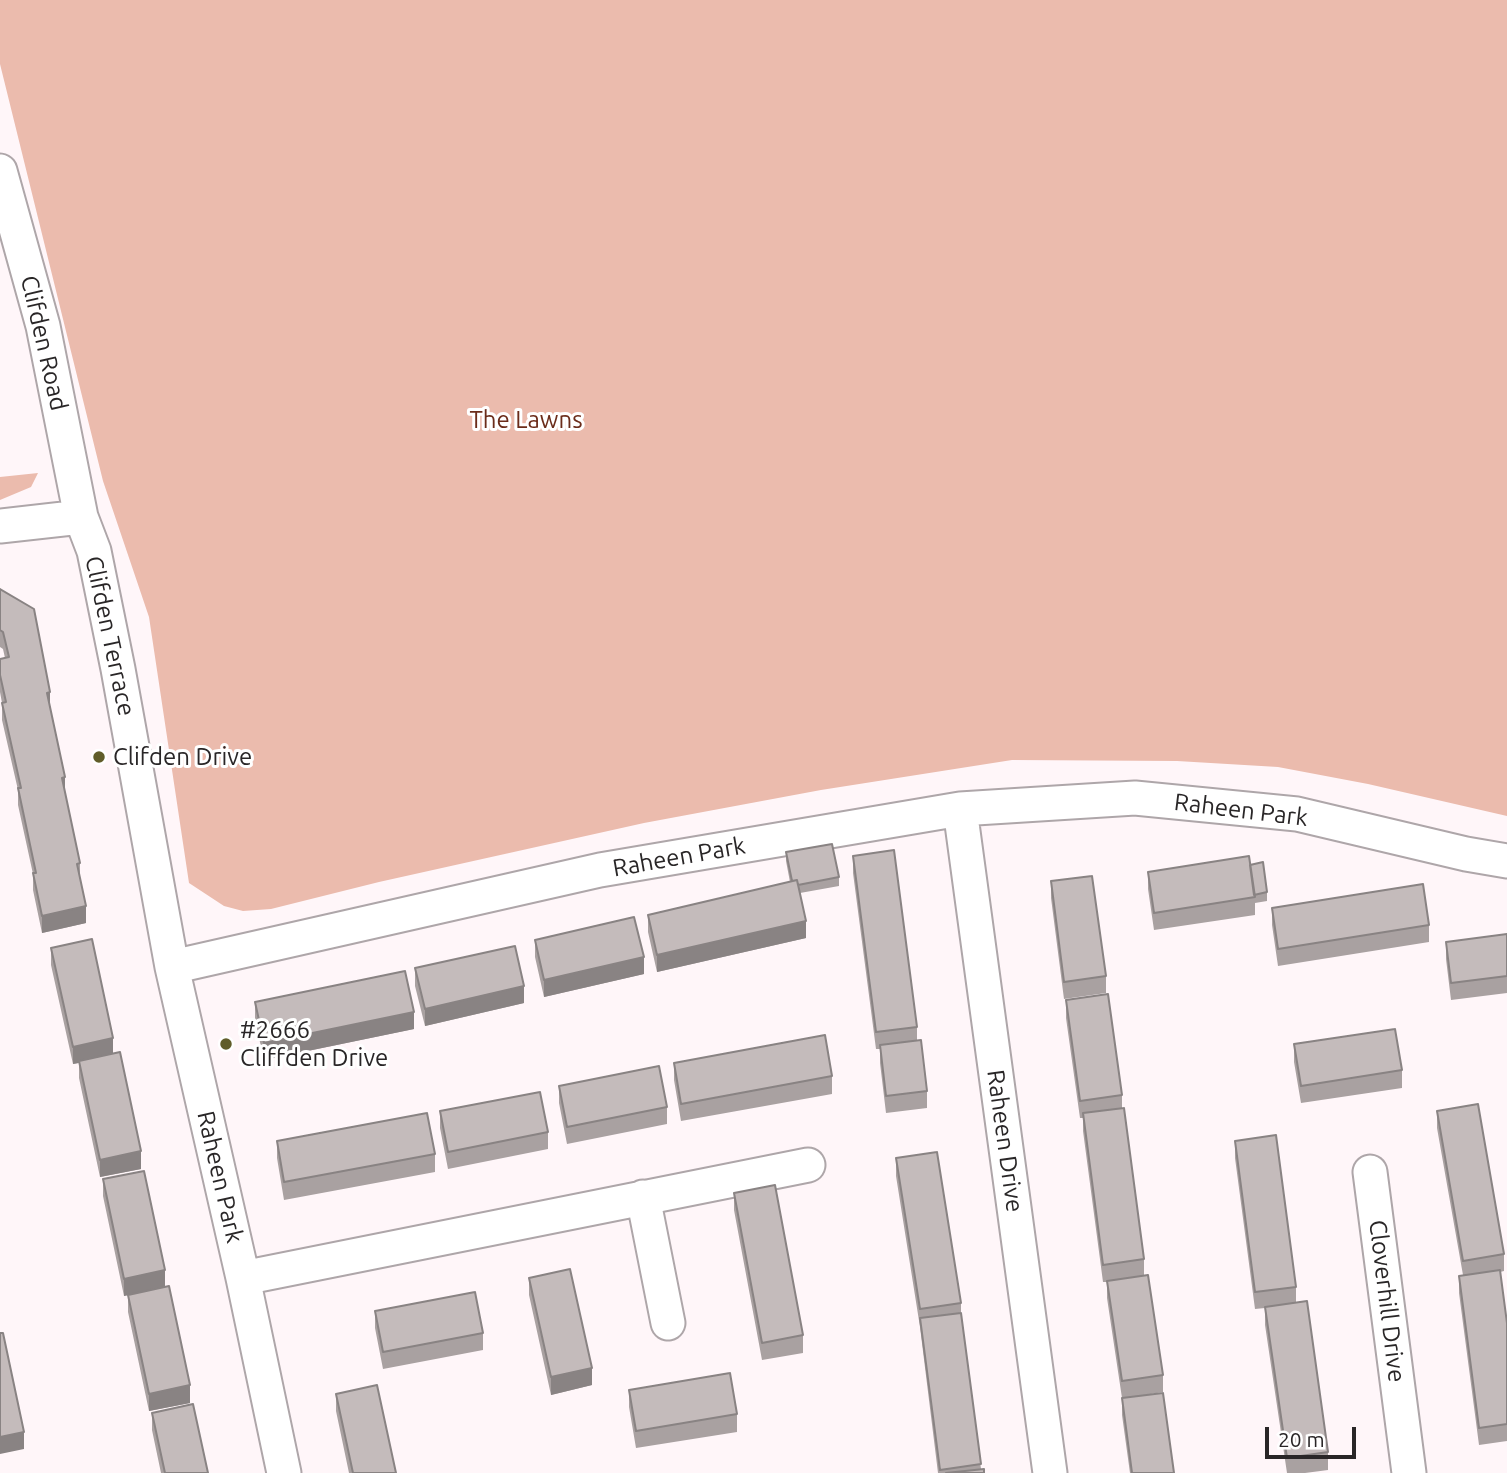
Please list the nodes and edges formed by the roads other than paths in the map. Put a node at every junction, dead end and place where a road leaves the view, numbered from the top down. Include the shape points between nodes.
1 (0, 171) edge
2 (81, 517) junction
3 (0, 526) edge
4 (960, 809) junction
5 (1507, 860) edge
6 (172, 967) junction
7 (808, 1165) dead end
8 (1370, 1172) dead end
9 (643, 1198) junction
10 (243, 1278) junction
11 (668, 1323) dead end
12 (284, 1473) edge
13 (1050, 1473) edge
14 (1409, 1473) edge

1 - 2 street, Clifden Road via 43,326
2 - 3 street
2 - 6 street, Clifden Terrace via 94,551 113,643
4 - 5 street, Raheen Park via 1135,798 1297,814
4 - 6 street, Raheen Park via 600,870
4 - 13 street, Raheen Drive
6 - 10 street, Raheen Park
7 - 9 street, Raheen Park
8 - 14 street, Cloverhill Drive
9 - 10 street, Raheen Park
9 - 11 street
10 - 12 street, Raheen Park

